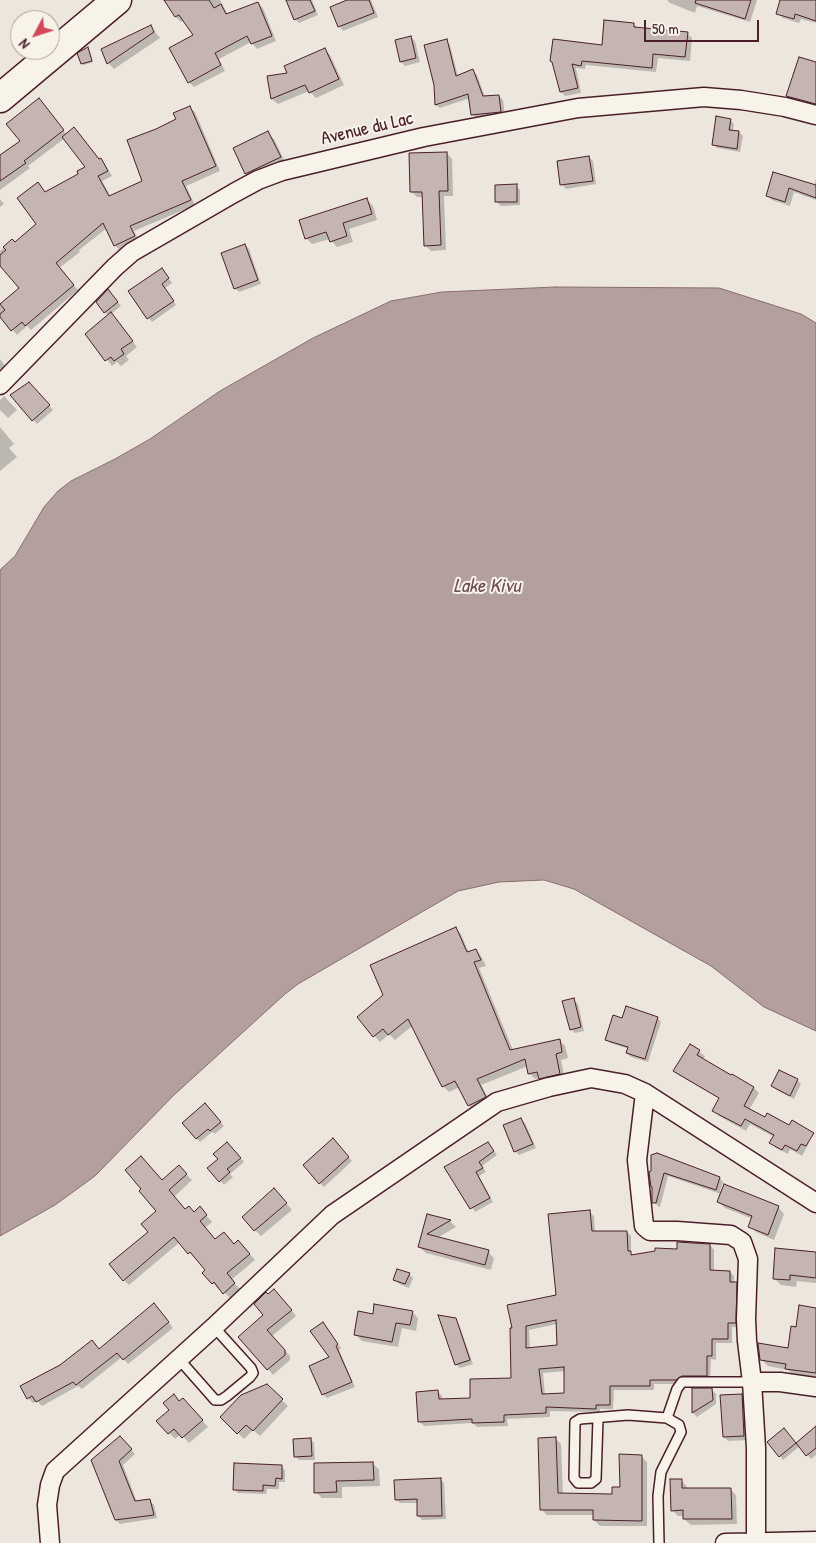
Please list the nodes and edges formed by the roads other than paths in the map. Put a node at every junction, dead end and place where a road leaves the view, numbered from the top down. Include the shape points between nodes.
1 (117, 0) edge
2 (0, 98) edge
3 (816, 115) edge
4 (0, 385) edge
5 (646, 1093) junction
6 (816, 1202) edge
7 (214, 1327) junction
8 (178, 1358) junction
9 (752, 1382) junction
10 (816, 1387) edge
11 (668, 1418) junction
12 (598, 1419) junction
13 (816, 1541) edge
14 (756, 1542) junction
15 (50, 1543) edge
16 (659, 1543) edge
17 (725, 1543) edge

1 - 2 main road
3 - 4 street, Avenue du Lac via 785,107 704,97 578,108 424,137 282,171 258,180 132,252
5 - 6 street
5 - 7 street via 625,1084 591,1078 497,1102 332,1216
5 - 9 street via 637,1160 644,1226 650,1231 731,1235 742,1242 748,1259 746,1319
7 - 8 street
7 - 8 lane via 251,1368 250,1378 221,1400 216,1400
8 - 15 street via 55,1471 47,1504
9 - 10 street
9 - 11 lane via 682,1382
9 - 14 street
11 - 12 lane via 628,1415
11 - 16 lane via 679,1425 681,1432 661,1472
12 - 12 lane via 596,1479 590,1483 578,1483 574,1478 575,1422
13 - 14 street
14 - 17 street

